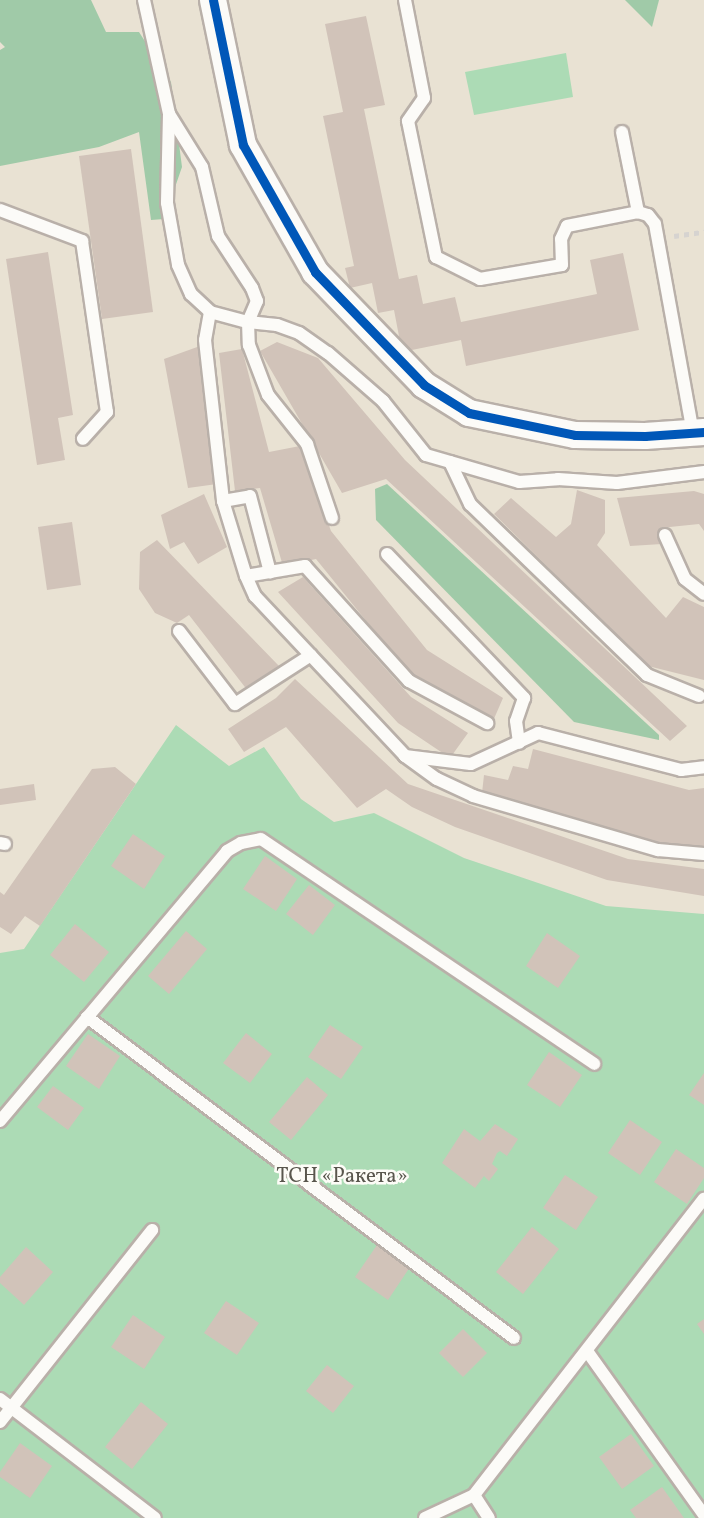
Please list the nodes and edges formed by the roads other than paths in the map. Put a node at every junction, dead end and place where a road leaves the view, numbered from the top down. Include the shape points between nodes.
1 (144, 0) edge
2 (213, 0) edge
3 (405, 0) edge
4 (169, 114) junction
5 (622, 132) dead end
6 (0, 210) edge
7 (638, 212) junction
8 (210, 312) junction
9 (248, 322) junction
10 (698, 432) edge
11 (83, 439) dead end
12 (450, 462) junction
13 (704, 472) edge
14 (223, 501) junction
15 (332, 518) dead end
16 (665, 535) dead end
17 (387, 554) dead end
18 (270, 572) junction
19 (246, 576) junction
20 (704, 594) edge
21 (179, 631) dead end
22 (311, 655) junction
23 (699, 696) dead end
24 (487, 723) dead end
25 (519, 743) junction
26 (405, 756) junction
27 (704, 767) edge
28 (704, 854) edge
29 (88, 1017) junction
30 (594, 1065) dead end
31 (0, 1121) edge
32 (704, 1199) edge
33 (152, 1230) dead end
34 (514, 1338) dead end
35 (587, 1351) junction
36 (0, 1399) edge
37 (11, 1408) junction
38 (0, 1422) edge
39 (474, 1495) junction
40 (704, 1515) edge
41 (155, 1518) edge
42 (425, 1518) edge
43 (489, 1518) edge

1 - 4 lane
2 - 10 street via 243,145 315,272 424,385 468,413 538,428 586,435
3 - 7 lane via 424,98 408,121 436,257 480,279 562,265 561,239 567,226
4 - 8 lane via 167,203 178,264 191,294
4 - 9 lane via 202,167 218,236 257,301
5 - 7 lane
6 - 11 lane via 82,241 107,412
7 - 10 lane via 655,224
8 - 9 lane
8 - 14 lane via 205,340
9 - 12 lane via 299,333 328,353 383,401 426,455
9 - 15 lane via 249,345 268,395 307,444
12 - 13 lane via 519,482 558,479 617,484
12 - 23 lane via 470,505 647,675
14 - 18 lane via 250,496
14 - 19 lane
16 - 20 lane via 685,579
17 - 25 lane via 524,698 516,721
18 - 19 lane
18 - 24 lane via 305,566 409,681
19 - 22 lane via 255,596
21 - 22 lane via 236,704
22 - 26 lane
25 - 26 lane via 471,764
25 - 27 lane via 538,733 681,770
26 - 28 lane via 472,796 658,850
29 - 30 lane via 227,851 261,839
29 - 31 lane
29 - 34 lane
32 - 35 lane
33 - 37 lane
35 - 39 lane
35 - 40 lane
36 - 37 lane
37 - 38 lane
37 - 41 lane
39 - 42 lane
39 - 43 lane

